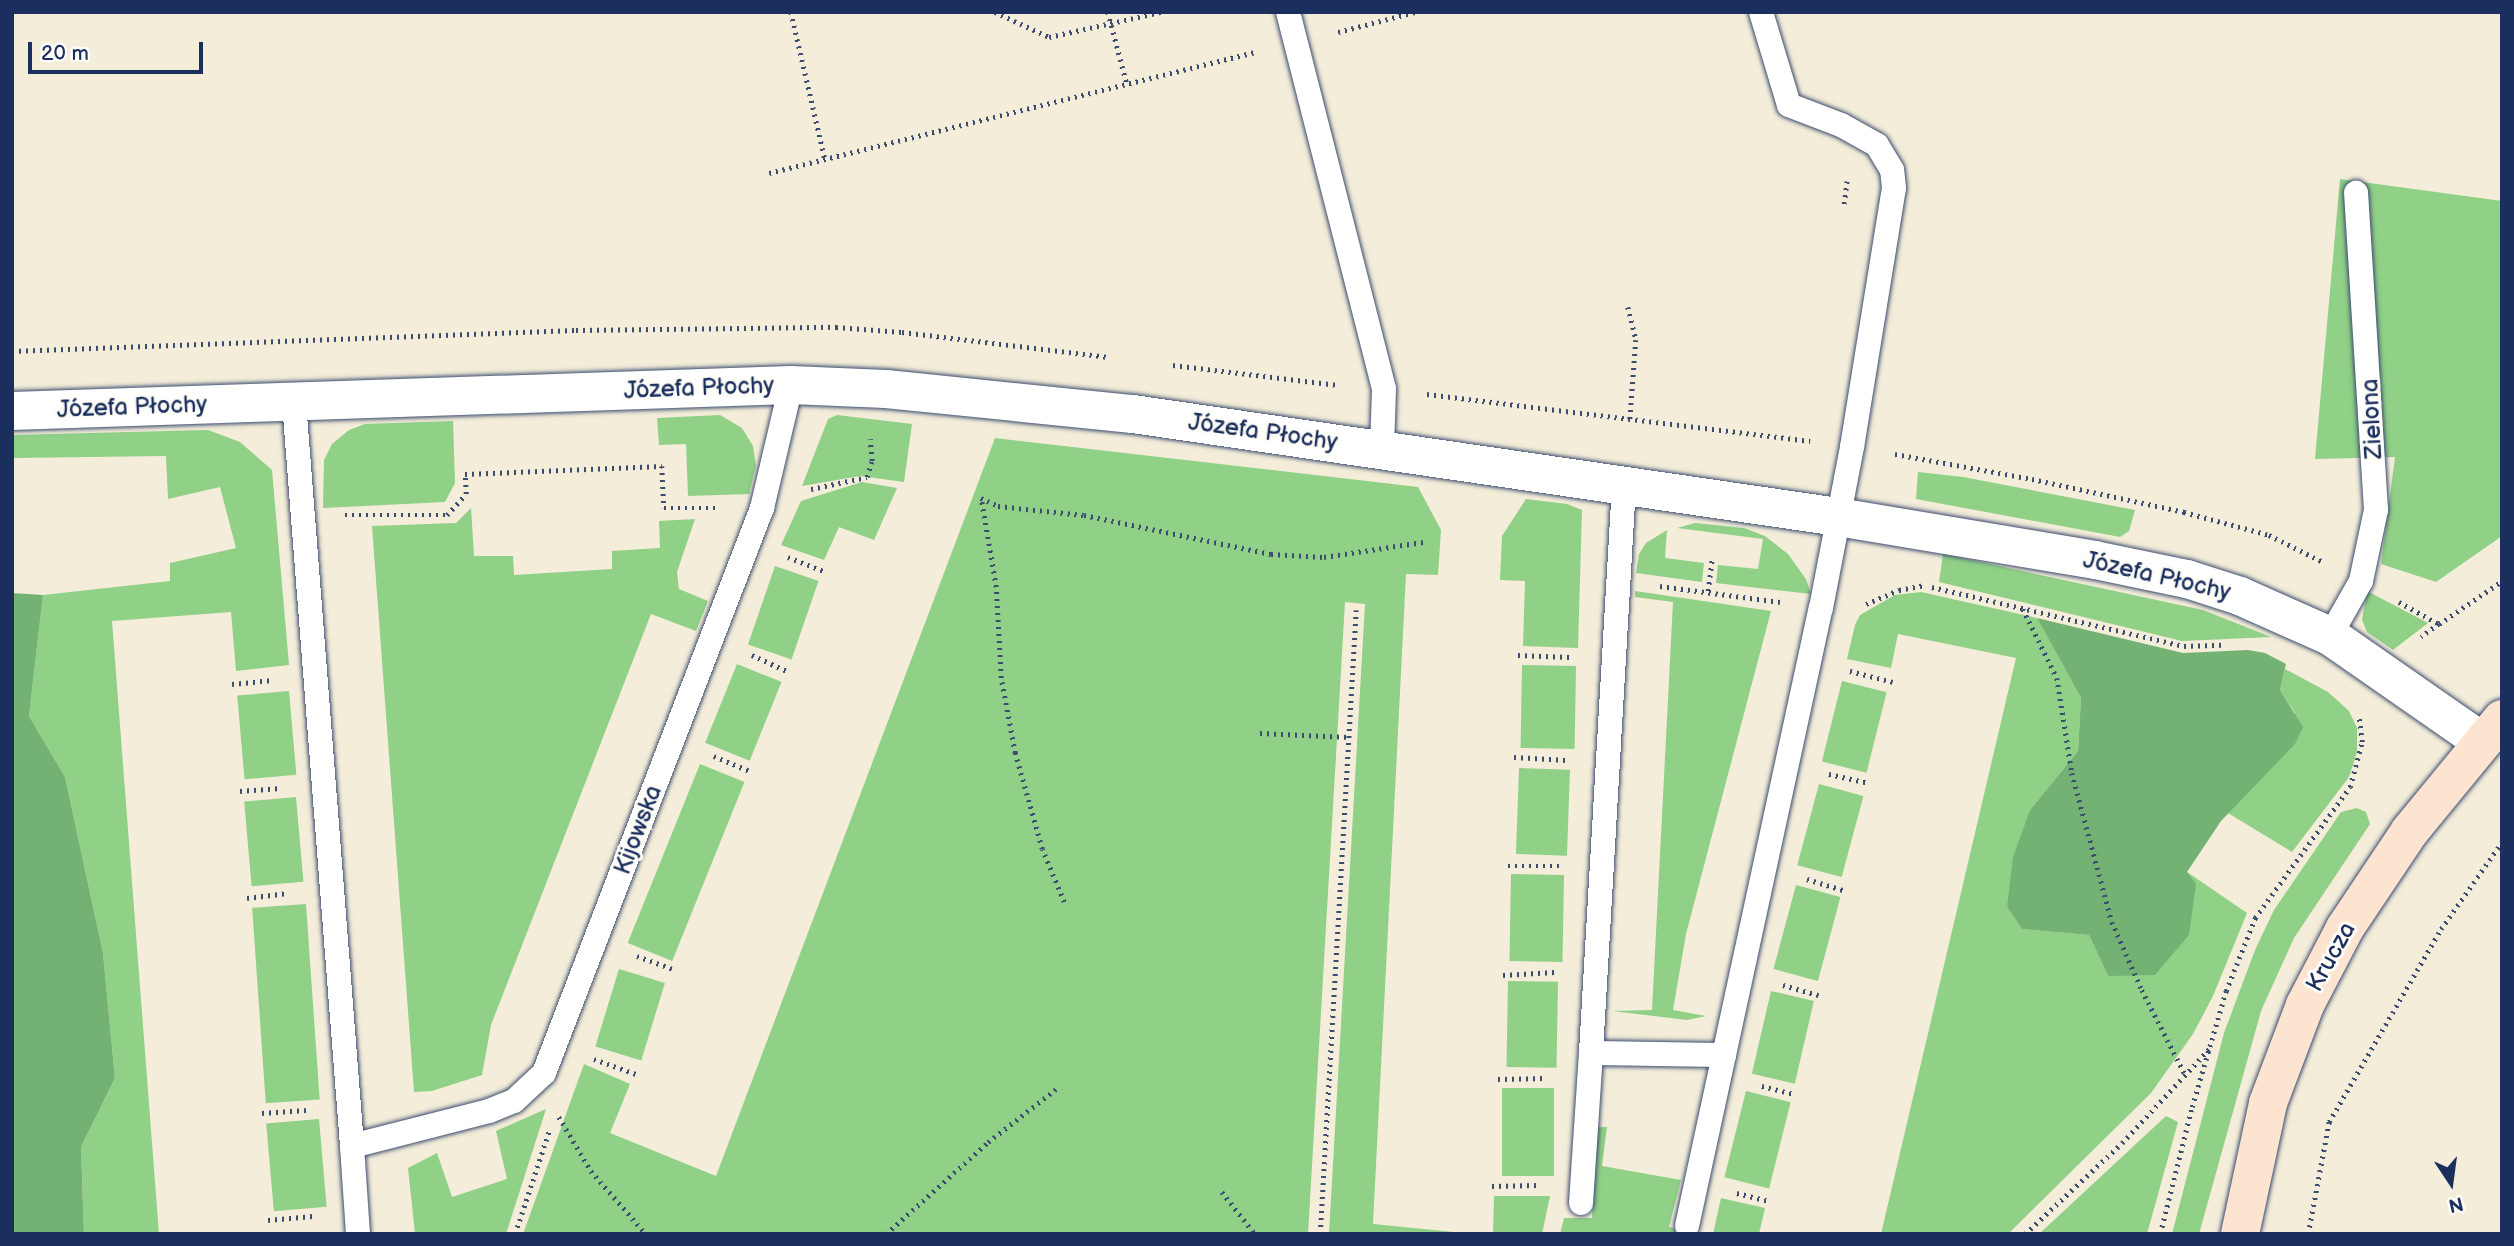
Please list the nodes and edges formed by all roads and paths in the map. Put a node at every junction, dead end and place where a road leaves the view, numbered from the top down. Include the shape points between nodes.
1 (791, 12) edge
2 (995, 12) edge
3 (1108, 12) edge
4 (1161, 12) edge
5 (1288, 12) edge
6 (1415, 12) edge
7 (1761, 12) edge
8 (1111, 23) junction
9 (1296, 42) junction
10 (1126, 84) junction
11 (1840, 125) junction
12 (825, 159) junction
13 (769, 173) dead end
14 (2356, 193) dead end
15 (1843, 209) dead end
16 (1628, 307) dead end
17 (791, 385) junction
18 (867, 389) junction
19 (294, 402) junction
20 (12, 411) edge
21 (1630, 420) dead end
22 (1382, 449) junction
23 (1624, 485) junction
24 (808, 489) dead end
25 (762, 508) junction
26 (302, 515) junction
27 (1838, 517) junction
28 (1423, 542) dead end
29 (783, 554) dead end
30 (1712, 559) dead end
31 (826, 572) dead end
32 (2502, 581) edge
33 (1619, 582) junction
34 (1708, 591) junction
35 (1821, 608) junction
36 (2023, 609) junction
37 (1356, 610) dead end
38 (2439, 624) dead end
39 (2330, 636) junction
40 (2222, 645) dead end
41 (746, 652) dead end
42 (1518, 655) dead end
43 (1584, 658) dead end
44 (1848, 671) dead end
45 (789, 672) dead end
46 (282, 679) dead end
47 (1893, 682) dead end
48 (232, 684) dead end
49 (2356, 710) dead end
50 (2492, 730) edge
51 (1260, 733) dead end
52 (1349, 737) junction
53 (707, 753) dead end
54 (1514, 757) dead end
55 (1578, 760) dead end
56 (752, 772) dead end
57 (1824, 772) dead end
58 (1869, 783) dead end
59 (289, 787) dead end
60 (240, 791) dead end
61 (2502, 842) edge
62 (1508, 866) dead end
63 (1573, 866) dead end
64 (1799, 877) dead end
65 (1843, 890) dead end
66 (297, 892) dead end
67 (247, 898) dead end
68 (1064, 902) dead end
69 (629, 953) dead end
70 (676, 970) dead end
71 (1568, 971) dead end
72 (1503, 975) dead end
73 (1775, 983) dead end
74 (1819, 995) dead end
75 (2209, 1048) junction
76 (1591, 1053) junction
77 (1724, 1055) junction
78 (590, 1057) dead end
79 (636, 1074) dead end
80 (2185, 1074) junction
81 (1550, 1078) dead end
82 (1498, 1079) dead end
83 (1751, 1084) dead end
84 (1056, 1089) dead end
85 (1795, 1094) dead end
86 (313, 1110) dead end
87 (555, 1112) dead end
88 (262, 1113) dead end
89 (352, 1146) junction
90 (1544, 1185) dead end
91 (1492, 1186) dead end
92 (1726, 1190) dead end
93 (1222, 1192) dead end
94 (1770, 1201) dead end
95 (1581, 1203) dead end
96 (321, 1216) dead end
97 (268, 1220) dead end
98 (1687, 1226) dead end
99 (358, 1234) edge
100 (646, 1234) edge
101 (886, 1234) edge
102 (1255, 1234) edge
103 (1320, 1234) edge
104 (2025, 1234) edge
105 (2160, 1234) edge
106 (2239, 1234) edge
107 (2308, 1234) edge

1 - 12 path
2 - 8 path via 1049,37
3 - 8 path
4 - 8 path
5 - 9 lane
6 - 9 path
7 - 11 lane via 1789,105
8 - 10 path
9 - 10 path
9 - 22 lane via 1384,389
10 - 12 path
11 - 15 path via 1849,168
11 - 27 lane via 1877,145 1892,170 1894,188
12 - 13 path
14 - 39 lane, Zielona via 2376,510 2361,580
16 - 21 path via 1636,340
17 - 18 street, Józefa Płochy
17 - 19 street, Józefa Płochy
17 - 25 lane, Kijowska
18 - 22 street, Józefa Płochy via 1133,414
18 - 24 path via 872,461 867,477
19 - 20 street, Józefa Płochy
19 - 26 lane
22 - 23 street, Józefa Płochy
23 - 27 street, Józefa Płochy
23 - 33 lane
25 - 26 path via 664,508 663,466 465,474 466,494 447,515
25 - 89 lane, Kijowska via 544,1073 514,1101 489,1111
26 - 89 lane
27 - 35 lane
27 - 39 street, Józefa Płochy via 2187,579 2240,596
28 - 68 path via 1324,557 1271,554 1084,514 998,506 981,498 996,587 1001,678 1015,753 1042,849
29 - 31 path
30 - 34 path
32 - 38 path
33 - 34 path
33 - 76 lane
34 - 35 path
35 - 36 path via 1849,615 1899,590 1924,585
35 - 77 lane
36 - 40 path via 2184,646
36 - 80 path via 2057,678 2072,773 2112,922
37 - 52 path
39 - 50 street, Józefa Płochy
41 - 45 path
42 - 43 path
44 - 47 path
46 - 48 path
49 - 75 path via 2362,742 2350,787 2255,918
50 - 106 street, Krucza via 2410,831 2352,918 2305,1005 2268,1103
51 - 52 path
52 - 103 path
53 - 56 path
54 - 55 path
57 - 58 path
59 - 60 path
61 - 107 path via 2441,929 2329,1122
62 - 63 path
64 - 65 path
66 - 67 path
69 - 70 path
71 - 72 path
73 - 74 path
75 - 80 path
75 - 105 path
76 - 77 lane
76 - 95 lane
77 - 98 lane
78 - 79 path
80 - 104 path via 2122,1143
81 - 82 path
83 - 85 path
84 - 101 path via 988,1142
86 - 88 path
87 - 100 path via 591,1171
89 - 99 lane
90 - 91 path
92 - 94 path
93 - 102 path
96 - 97 path

